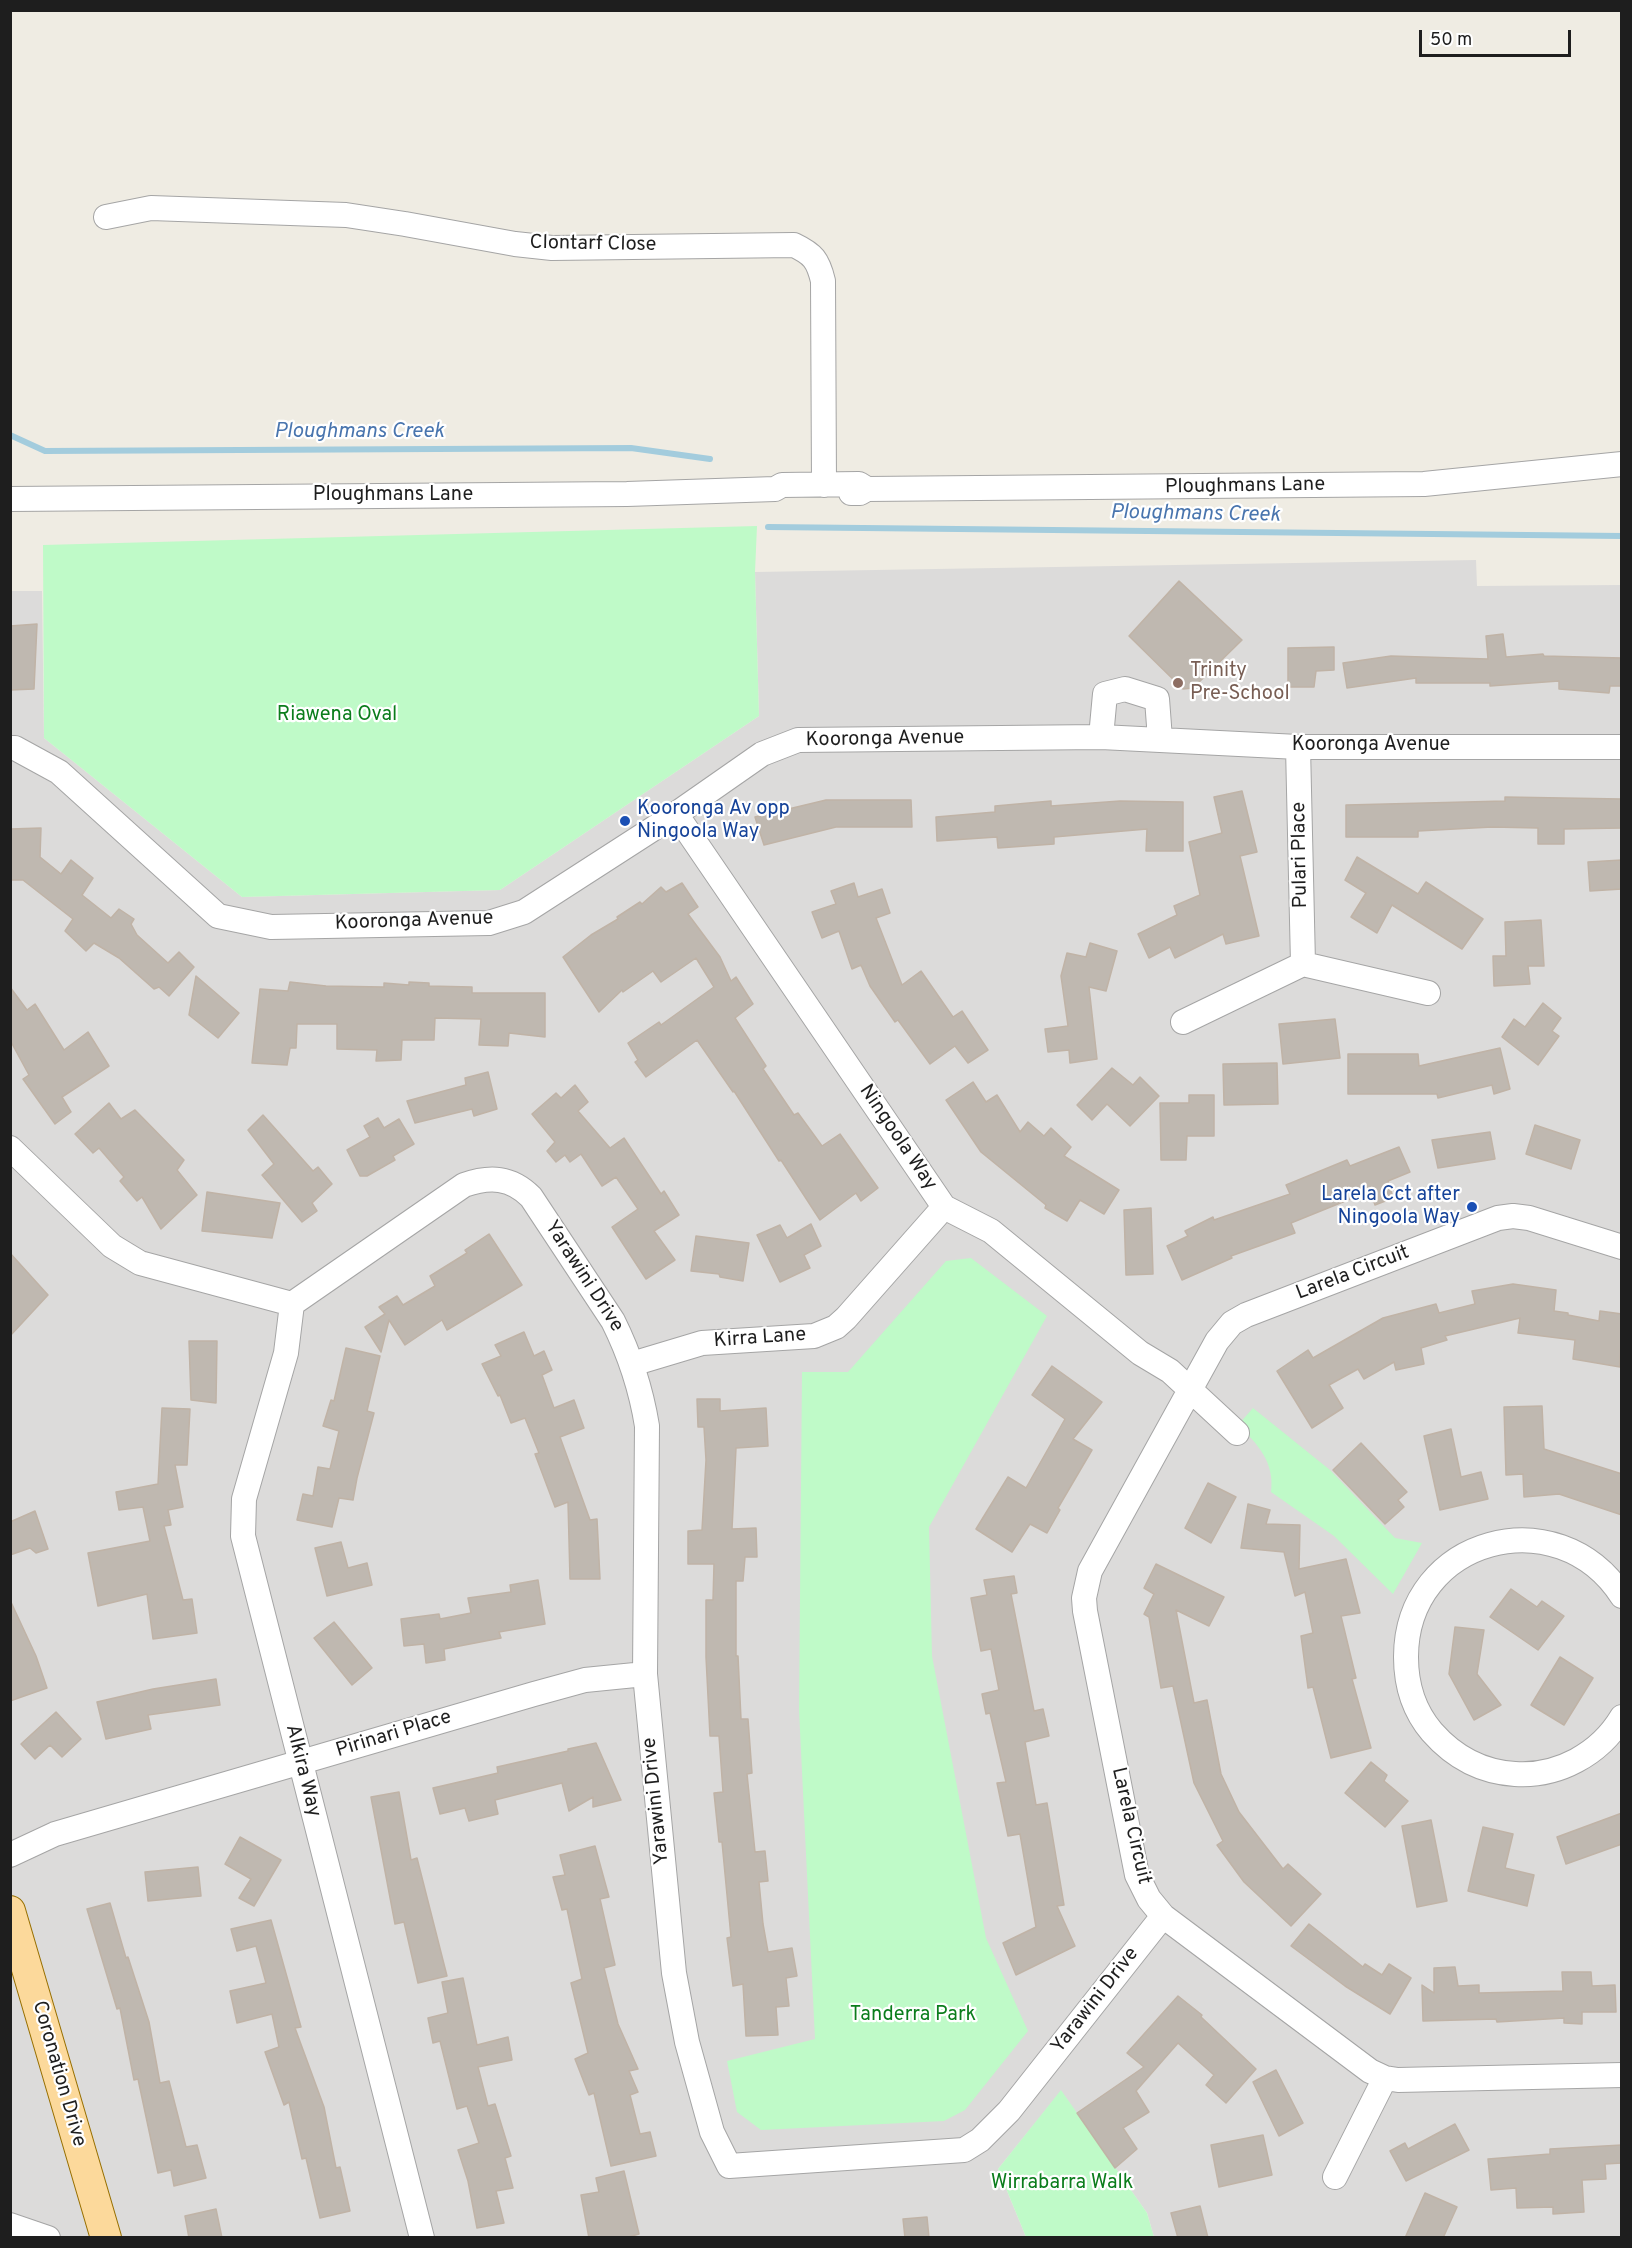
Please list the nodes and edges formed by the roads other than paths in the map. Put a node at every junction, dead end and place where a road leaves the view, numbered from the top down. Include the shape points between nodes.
1 (106, 217) dead end
2 (1622, 464) edge
3 (824, 485) junction
4 (775, 489) junction
5 (867, 489) junction
6 (10, 499) edge
7 (1101, 737) junction
8 (1160, 739) junction
9 (1298, 747) junction
10 (1622, 747) edge
11 (10, 748) edge
12 (676, 814) junction
13 (1303, 964) junction
14 (1428, 993) dead end
15 (1184, 1022) dead end
16 (10, 1148) edge
17 (944, 1207) junction
18 (1622, 1247) edge
19 (292, 1304) junction
20 (632, 1364) junction
21 (1190, 1391) junction
22 (1237, 1433) dead end
23 (1622, 1596) edge
24 (645, 1674) junction
25 (1622, 1717) edge
26 (300, 1763) junction
27 (10, 1855) edge
28 (10, 1911) edge
29 (1163, 1916) junction
30 (1622, 2075) edge
31 (1385, 2078) junction
32 (1335, 2177) dead end
33 (10, 2225) edge
34 (101, 2237) edge
35 (48, 2238) edge
36 (422, 2238) edge

1 - 3 street, Clontarf Close via 151,208 346,216 552,248 794,245 809,252 820,266 823,281
2 - 5 street, Ploughmans Lane via 1424,484
3 - 4 street, Ploughmans Lane via 782,485
3 - 5 street, Ploughmans Lane via 859,484
4 - 5 street, Ploughmans Lane via 782,494 794,494 860,493
4 - 6 street, Ploughmans Lane via 615,495
7 - 8 street, Kooronga Avenue
7 - 8 street via 1106,693 1125,689 1157,699
7 - 12 street, Kooronga Avenue via 798,740 762,754
8 - 9 street, Kooronga Avenue
9 - 10 street, Kooronga Avenue
9 - 13 street, Pulari Place
11 - 12 street, Kooronga Avenue via 59,772 218,916 271,927 489,923 524,912
12 - 17 street, Ningoola Way
13 - 14 street
13 - 15 street
16 - 19 street via 112,1246 140,1263
17 - 20 street, Kirra Lane via 846,1318 825,1333 702,1343
17 - 21 street, Ningoola Way via 991,1231 1140,1353 1170,1371
18 - 21 street, Larela Circuit via 1529,1218 1498,1218 1246,1315 1232,1323 1217,1341
19 - 20 street, Yarawini Drive via 464,1185 495,1179 521,1187 531,1197 613,1321
19 - 26 street, Alkira Way via 286,1353 244,1499 242,1524
20 - 24 street, Yarawini Drive via 648,1442
21 - 22 street
21 - 29 street, Larela Circuit via 1090,1571 1084,1598 1137,1875
23 - 25 street via 1592,1563 1561,1546 1532,1540 1500,1541 1451,1563 1428,1586 1408,1628 1406,1666 1410,1693 1428,1727 1458,1755 1489,1770 1530,1775 1562,1767 1598,1746
24 - 26 street, Pirinari Place via 585,1680
24 - 29 street, Yarawini Drive via 678,2001 712,2132 729,2166 964,2150 980,2140 1009,2110
26 - 27 street, Pirinari Place via 55,1834
26 - 36 street, Alkira Way
28 - 34 main road, Coronation Drive
29 - 31 street, Larela Circuit via 1370,2071
30 - 31 street, Larela Circuit
31 - 32 street
33 - 35 street

